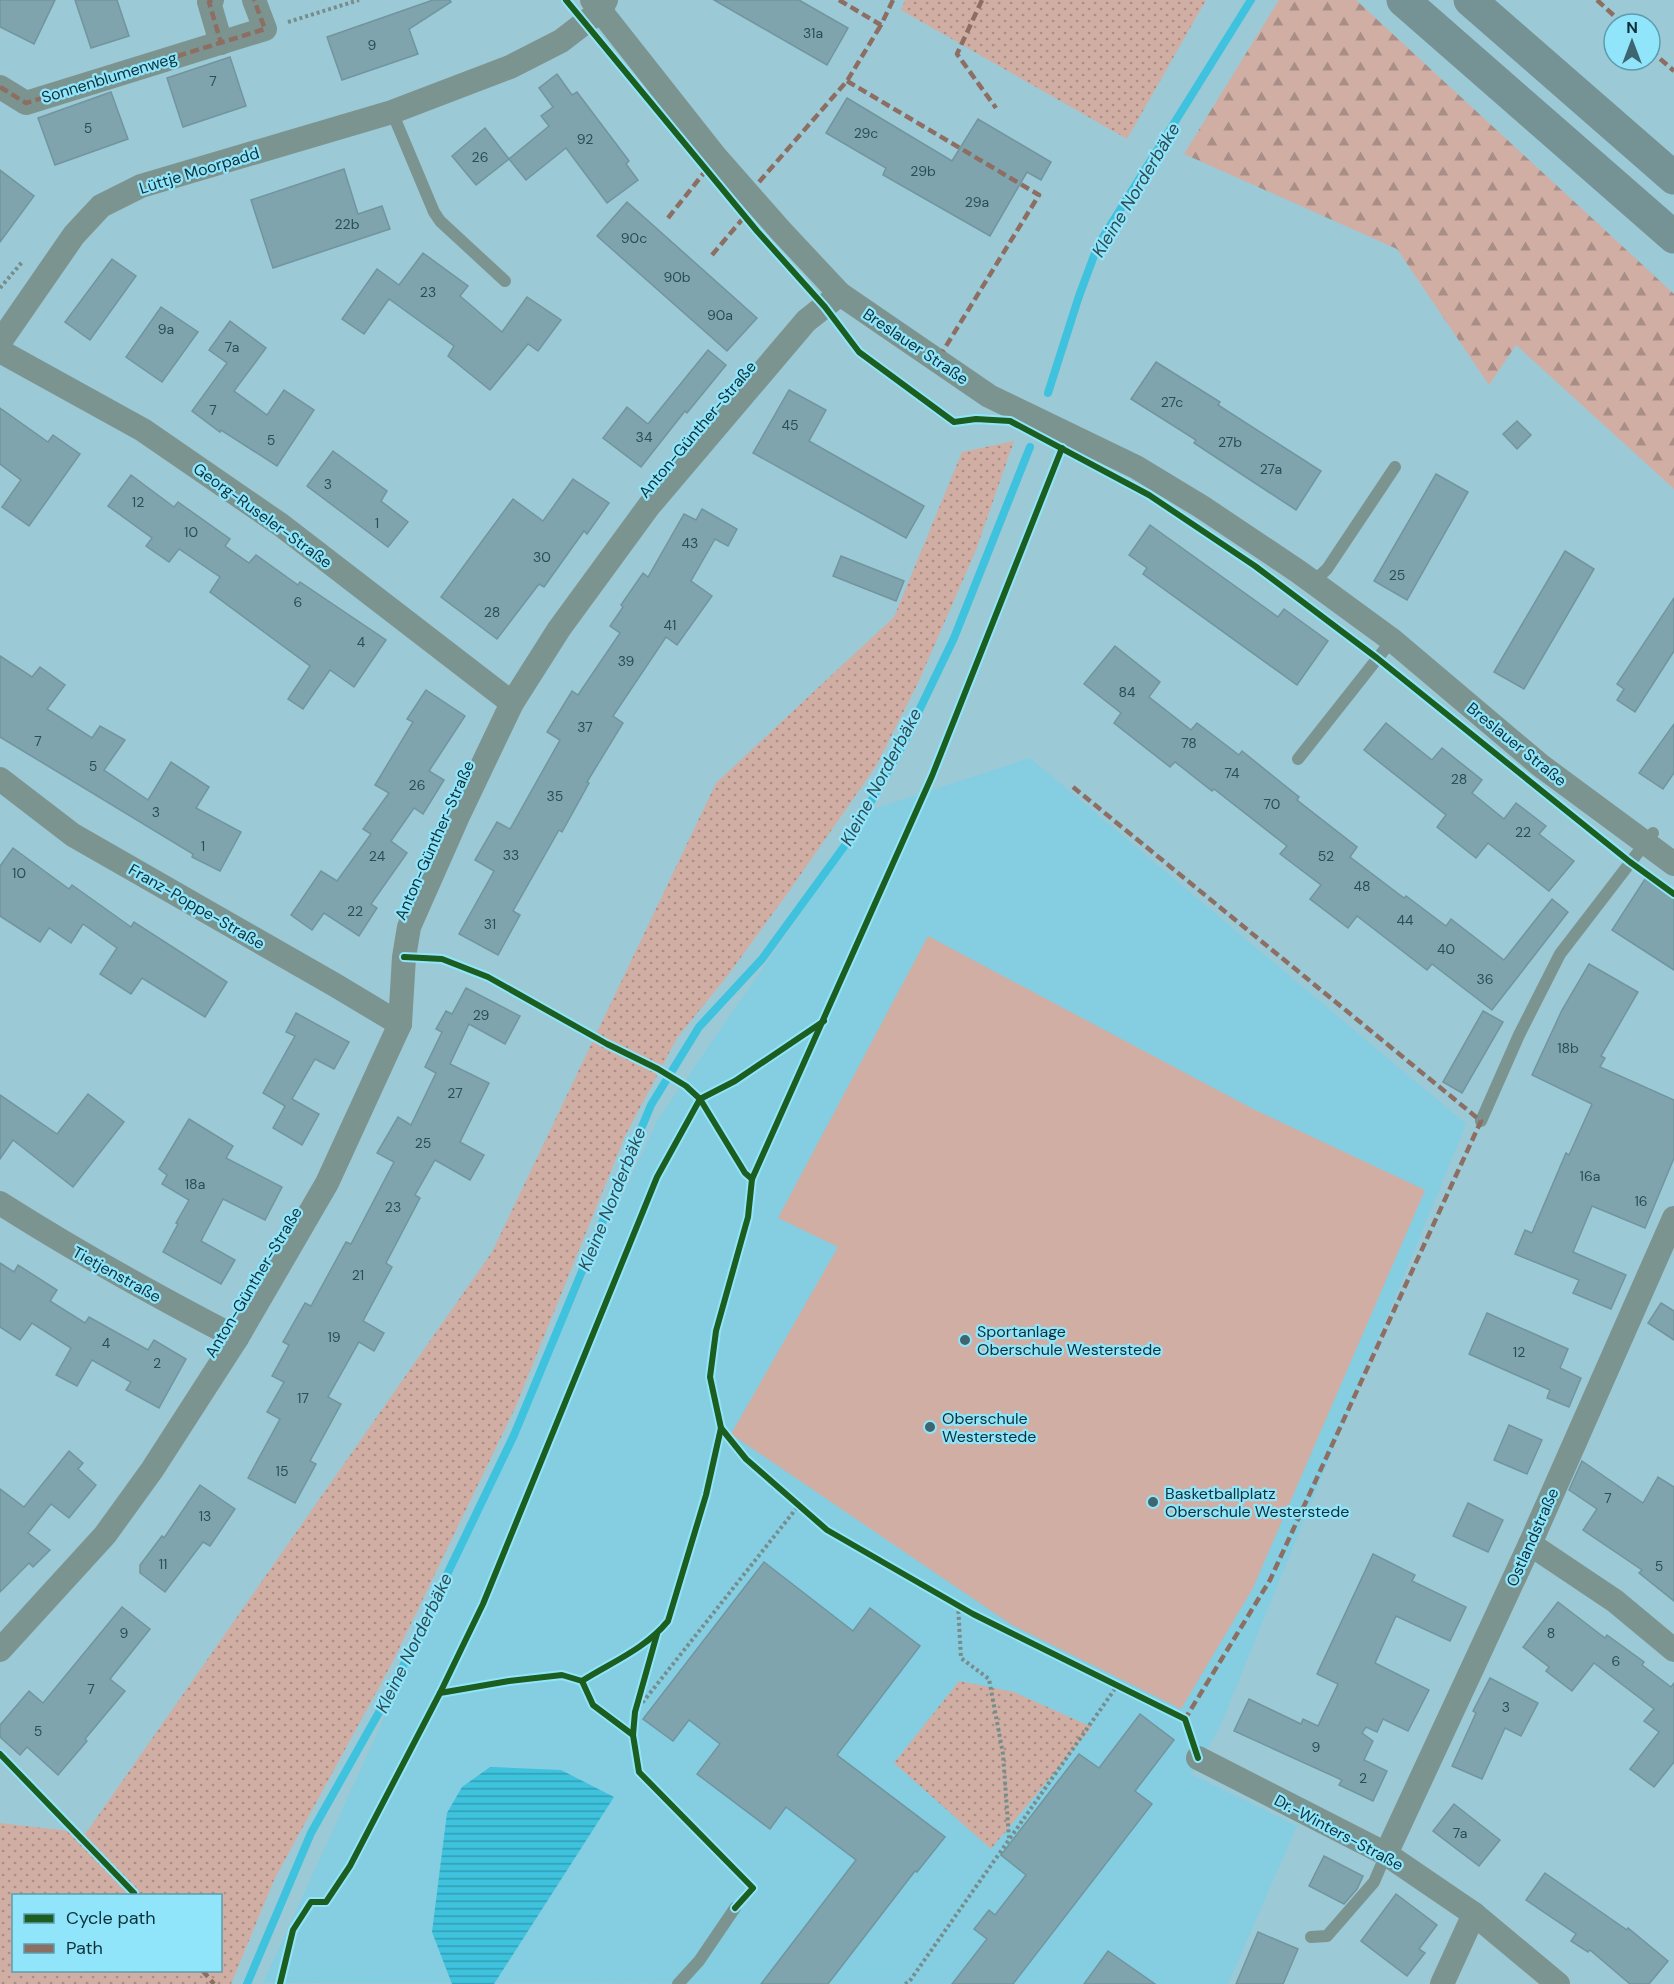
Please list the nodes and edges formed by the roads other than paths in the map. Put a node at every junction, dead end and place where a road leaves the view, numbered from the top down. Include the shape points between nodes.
1 (254, 0) edge
2 (1403, 0) edge
3 (1470, 0) edge
4 (209, 1) edge
5 (599, 4) edge
6 (221, 43) junction
7 (0, 87) edge
8 (392, 112) junction
9 (1674, 178) edge
10 (1674, 237) edge
11 (505, 281) dead end
12 (840, 294) junction
13 (0, 342) edge
14 (0, 351) edge
15 (1395, 467) dead end
16 (1313, 582) junction
17 (1392, 640) junction
18 (512, 703) junction
19 (1298, 759) dead end
20 (0, 779) edge
21 (1649, 839) junction
22 (1674, 864) edge
23 (400, 1024) junction
24 (1481, 1121) dead end
25 (0, 1203) edge
26 (1672, 1227) edge
27 (237, 1338) junction
28 (1530, 1544) junction
29 (0, 1650) edge
30 (1674, 1650) edge
31 (1198, 1758) dead end
32 (1386, 1854) junction
33 (735, 1908) dead end
34 (1474, 1914) junction
35 (1311, 1937) dead end
36 (678, 1984) edge
37 (1442, 1984) edge
38 (1558, 1984) edge

1 - 6 street, Sonnenblumenweg via 265,29
2 - 10 highway
3 - 9 highway
4 - 6 street
5 - 8 street, Lüttje Moorpadd via 561,41 510,67
5 - 12 street, Breslauer Straße via 715,156
6 - 7 street, Sonnenblumenweg via 26,103
8 - 11 lane via 440,221
8 - 13 street, Lüttje Moorpadd via 141,186 101,206 74,235
12 - 16 street, Breslauer Straße via 989,396 1136,467
12 - 18 street, Anton-Günther-Straße via 806,321 649,506
14 - 18 street, Georg-Ruseler-Straße via 142,430 281,525
15 - 16 lane via 1327,569
16 - 17 street, Breslauer Straße
17 - 19 lane
17 - 21 street, Breslauer Straße via 1540,765
18 - 23 street, Anton-Günther-Straße via 410,927
20 - 23 street, Franz-Poppe-Straße via 73,835
21 - 22 street, Breslauer Straße
21 - 24 lane via 1560,954
23 - 27 street, Anton-Günther-Straße via 327,1183
25 - 27 street, Tietjenstraße via 59,1241
26 - 28 street, Ostlandstraße
27 - 29 street, Anton-Günther-Straße via 105,1535
28 - 30 street via 1615,1601
28 - 32 street, Ostlandstraße
31 - 32 street, Dr.-Winters-Straße
32 - 34 street, Dr.-Winters-Straße
32 - 35 lane via 1374,1882 1341,1921 1327,1936
33 - 36 lane
34 - 37 street
34 - 38 street, Dr.-Winters-Straße

